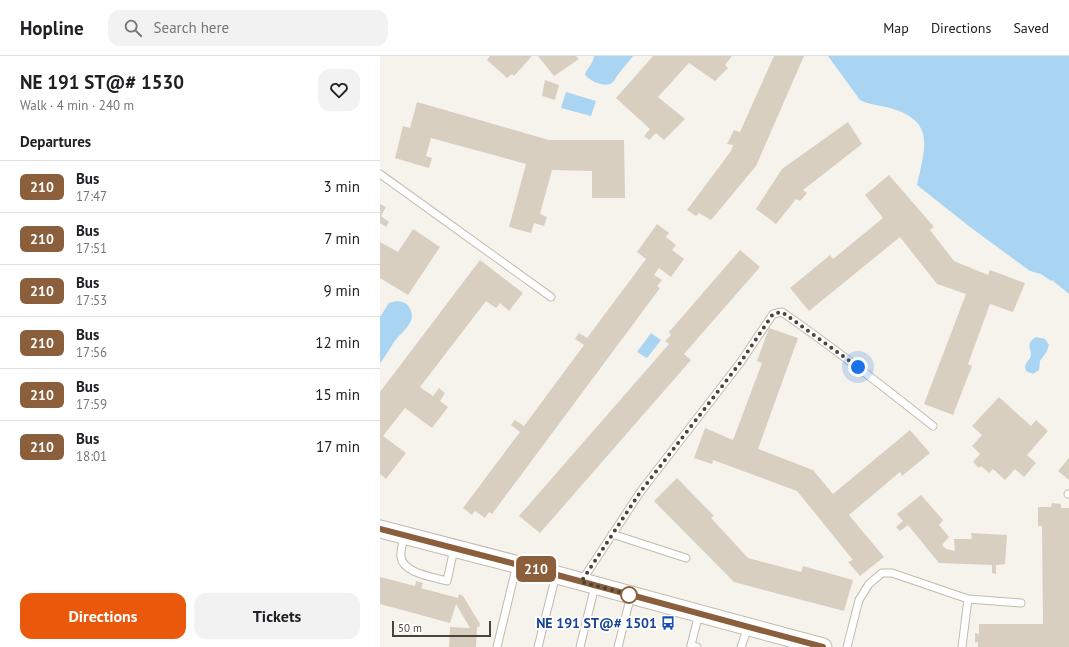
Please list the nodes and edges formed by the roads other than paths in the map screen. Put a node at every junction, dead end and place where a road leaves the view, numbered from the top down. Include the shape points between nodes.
1 (380, 174) edge
2 (551, 296) dead end
3 (934, 426) dead end
4 (380, 529) edge
5 (612, 534) junction
6 (405, 535) junction
7 (455, 548) junction
8 (686, 558) dead end
9 (517, 564) junction
10 (556, 575) junction
11 (588, 584) junction
12 (631, 595) junction
13 (968, 599) junction
14 (1021, 603) dead end
15 (699, 614) junction
16 (748, 627) junction
17 (813, 646) edge
18 (497, 647) edge
19 (538, 647) edge
20 (580, 647) edge
21 (618, 647) edge
22 (697, 647) edge
23 (741, 647) edge
24 (847, 647) edge
25 (962, 647) edge

1 - 2 lane
3 - 5 lane via 782,312 773,314 740,363 641,491
4 - 6 street
5 - 8 lane
5 - 11 lane
6 - 7 street
6 - 7 lane via 402,562 409,569 427,576 447,580
7 - 9 street
9 - 10 street
9 - 18 lane
10 - 11 street
10 - 19 lane
11 - 12 street
11 - 20 lane
12 - 15 street
12 - 21 lane
13 - 14 lane
13 - 24 lane via 892,573 882,573 869,584 859,600
13 - 25 lane
15 - 16 street
15 - 22 lane via 691,646
16 - 17 street
16 - 23 lane

